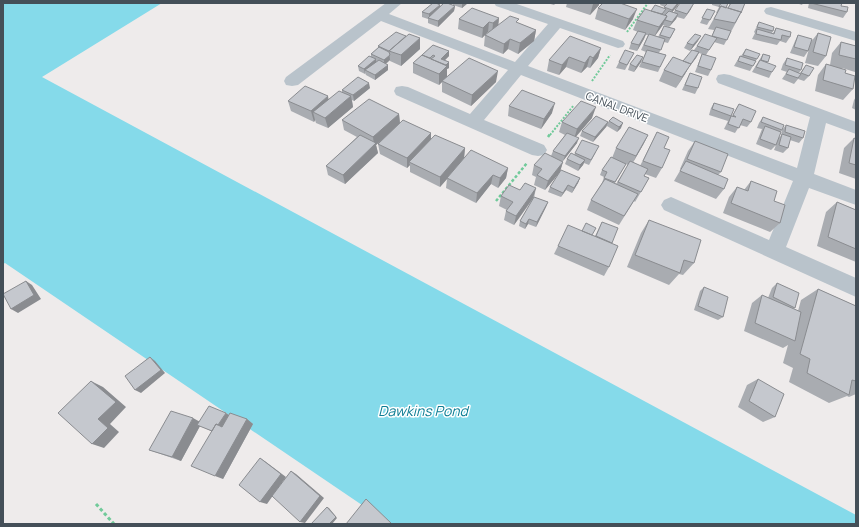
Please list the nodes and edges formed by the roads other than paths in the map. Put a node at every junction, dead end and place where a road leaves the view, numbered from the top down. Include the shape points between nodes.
1 (395, 3) edge
2 (501, 3) edge
3 (771, 11) dead end
4 (379, 15) junction
5 (557, 23) junction
6 (856, 37) edge
7 (618, 44) dead end
8 (519, 69) junction
9 (724, 79) dead end
10 (292, 81) dead end
11 (402, 91) dead end
12 (819, 115) junction
13 (472, 122) junction
14 (856, 128) edge
15 (538, 150) dead end
16 (804, 178) junction
17 (856, 198) edge
18 (671, 205) dead end
19 (774, 251) junction
20 (856, 288) edge

1 - 4 street
2 - 5 street
3 - 6 street
4 - 8 street, CANAL DRIVE
4 - 10 street
5 - 7 street
5 - 8 street
8 - 13 street
8 - 16 street, CANAL DRIVE
9 - 12 street
11 - 13 street
12 - 14 street
12 - 16 street
13 - 15 street
16 - 17 street, CANAL DRIVE
16 - 19 street
18 - 19 street
19 - 20 street

